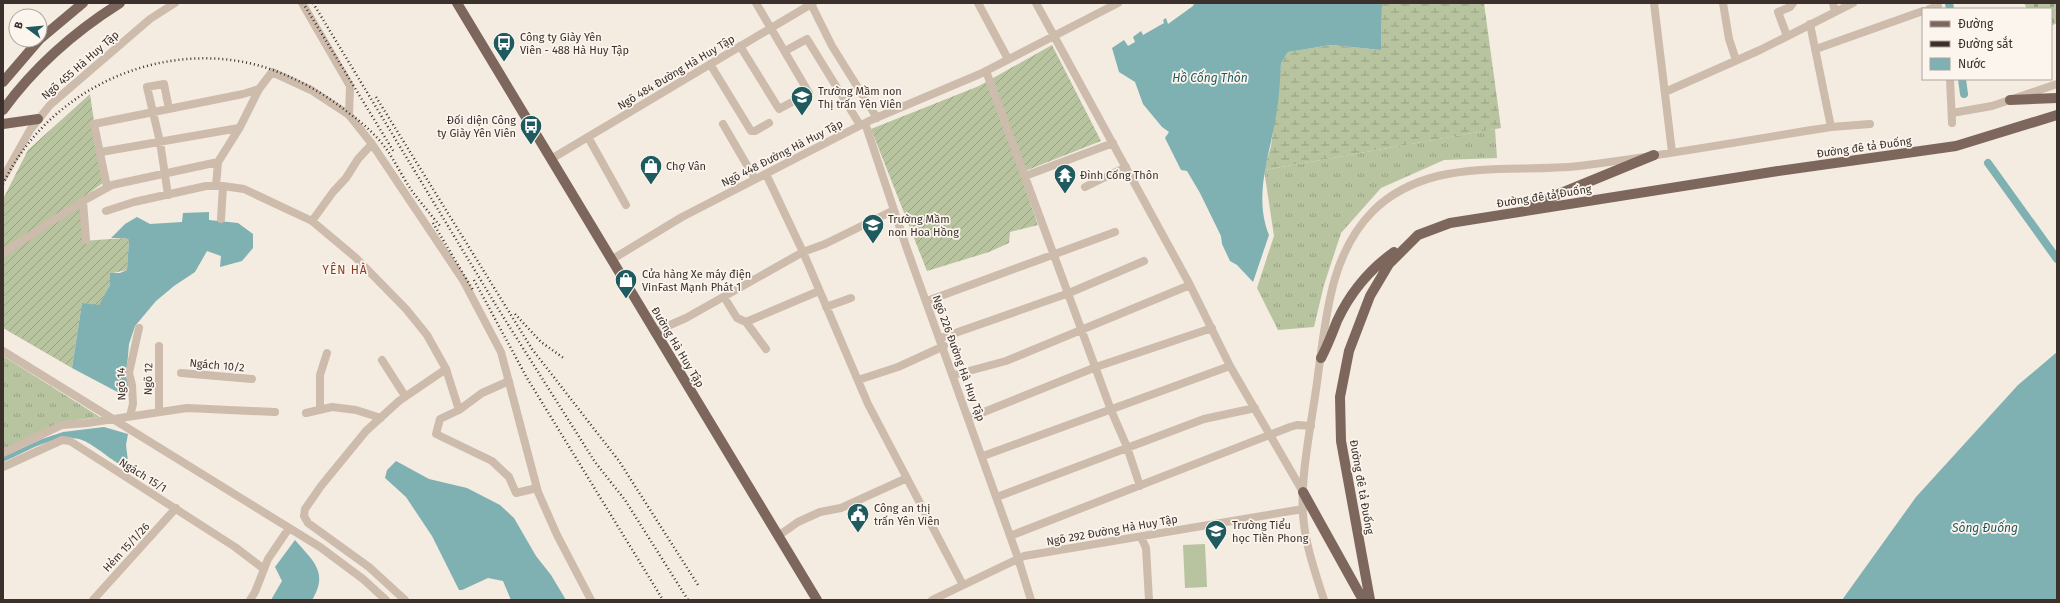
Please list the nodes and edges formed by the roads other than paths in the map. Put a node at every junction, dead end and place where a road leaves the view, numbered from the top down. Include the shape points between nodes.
1 (83, 3) edge
2 (120, 3) edge
3 (175, 3) edge
4 (302, 3) edge
5 (456, 3) edge
6 (756, 3) edge
7 (978, 3) edge
8 (1036, 3) edge
9 (1118, 3) edge
10 (1654, 3) edge
11 (1723, 3) edge
12 (1794, 3) edge
13 (1833, 3) edge
14 (1853, 3) edge
15 (812, 4) edge
16 (1922, 11) edge
17 (1834, 12) junction
18 (1810, 24) junction
19 (772, 28) junction
20 (48, 33) edge
21 (1054, 35) junction
22 (1786, 36) junction
23 (740, 46) junction
24 (32, 48) edge
25 (1816, 49) junction
26 (785, 51) junction
27 (1008, 60) junction
28 (1736, 60) junction
29 (710, 64) junction
30 (14, 67) junction
31 (986, 71) junction
32 (28, 79) junction
33 (1950, 80) edge
34 (3, 82) edge
35 (2057, 84) edge
36 (260, 88) junction
37 (1665, 92) junction
38 (2057, 98) edge
39 (2010, 100) junction
40 (169, 109) junction
41 (3, 110) edge
42 (152, 112) junction
43 (1952, 113) junction
44 (349, 115) junction
45 (2057, 115) edge
46 (877, 118) junction
47 (38, 119) junction
48 (769, 123) dead end
49 (1952, 123) dead end
50 (3, 124) edge
51 (723, 124) dead end
52 (863, 124) junction
53 (1870, 124) dead end
54 (1831, 127) junction
55 (239, 128) junction
56 (588, 137) junction
57 (160, 142) junction
58 (1113, 143) junction
59 (372, 144) junction
60 (101, 152) junction
61 (1672, 152) junction
62 (1654, 155) junction
63 (551, 159) junction
64 (218, 162) junction
65 (1126, 167) junction
66 (164, 174) junction
67 (766, 174) junction
68 (1025, 176) junction
69 (3, 178) edge
70 (755, 179) junction
71 (219, 186) junction
72 (107, 187) junction
73 (1085, 187) dead end
74 (168, 195) junction
75 (83, 201) junction
76 (626, 205) dead end
77 (894, 210) junction
78 (106, 211) dead end
79 (1515, 212) junction
80 (221, 218) dead end
81 (312, 221) junction
82 (1115, 232) dead end
83 (1418, 235) junction
84 (86, 240) dead end
85 (803, 252) junction
86 (3, 253) edge
87 (1055, 254) junction
88 (612, 260) junction
89 (1144, 261) dead end
90 (1190, 285) junction
91 (819, 291) junction
92 (1069, 294) junction
93 (724, 297) junction
94 (850, 298) dead end
95 (927, 301) junction
96 (826, 307) junction
97 (746, 322) junction
98 (139, 328) dead end
99 (1212, 328) junction
100 (1082, 329) junction
101 (654, 332) junction
102 (940, 338) junction
103 (159, 346) dead end
104 (944, 346) junction
105 (766, 349) dead end
106 (3, 351) edge
107 (327, 352) dead end
108 (1320, 358) junction
109 (382, 360) dead end
110 (1230, 366) junction
111 (1096, 367) junction
112 (446, 368) junction
113 (181, 373) dead end
114 (954, 375) junction
115 (252, 379) dead end
116 (509, 380) junction
117 (858, 380) junction
118 (405, 396) junction
119 (1255, 408) junction
120 (320, 410) junction
121 (459, 410) junction
122 (1111, 410) junction
123 (159, 412) junction
124 (275, 412) dead end
125 (306, 413) dead end
126 (130, 416) junction
127 (381, 418) junction
128 (969, 418) junction
129 (114, 420) junction
130 (1311, 426) junction
131 (1270, 436) junction
132 (1128, 447) junction
133 (3, 453) edge
134 (983, 456) junction
135 (3, 467) edge
136 (906, 478) junction
137 (1140, 486) junction
138 (537, 488) junction
139 (1303, 492) junction
140 (997, 497) junction
141 (176, 508) junction
142 (1303, 509) junction
143 (289, 528) junction
144 (778, 536) junction
145 (1010, 536) junction
146 (1141, 537) junction
147 (1018, 558) junction
148 (264, 569) junction
149 (963, 585) junction
150 (393, 588) junction
151 (385, 599) edge
152 (93, 600) edge
153 (250, 600) edge
154 (405, 600) edge
155 (591, 600) edge
156 (817, 600) edge
157 (932, 600) edge
158 (1031, 600) edge
159 (1149, 600) edge
160 (1324, 600) edge
161 (1363, 600) edge
162 (1370, 600) edge

1 - 20 main road
2 - 32 main road via 63,44
3 - 47 street, Ngõ 455 Hà Huy Tập via 144,24 50,105
4 - 44 street via 350,86
5 - 63 main road, Đường Hà Huy Tập
6 - 19 street
7 - 27 street
8 - 21 street
9 - 21 street, Ngõ 448 Đường Hà Huy Tập
10 - 37 street
11 - 28 street via 1729,39
12 - 22 street via 1778,12
13 - 17 street
14 - 17 street
15 - 19 street, Ngõ 484 Đường Hà Huy Tập
15 - 46 street via 832,46
16 - 25 street
17 - 18 street
18 - 22 street
18 - 25 street
19 - 23 street, Ngõ 484 Đường Hà Huy Tập
19 - 26 street
21 - 27 street, Ngõ 448 Đường Hà Huy Tập
21 - 58 street
22 - 28 street
23 - 26 street via 779,109 809,93
23 - 29 street, Ngõ 484 Đường Hà Huy Tập
24 - 30 main road
25 - 54 street
26 - 52 street, Ngõ 226 Đường Hà Huy Tập via 806,39
27 - 31 street, Ngõ 448 Đường Hà Huy Tập
28 - 37 street
29 - 48 street via 751,131
29 - 56 street, Ngõ 484 Đường Hà Huy Tập
30 - 32 main road
30 - 34 main road
31 - 46 street, Ngõ 448 Đường Hà Huy Tập
31 - 68 street
32 - 41 main road
33 - 43 street
35 - 39 street
36 - 40 street via 243,94
36 - 44 street via 272,72 311,90
36 - 55 street
37 - 61 street
38 - 39 main road
39 - 43 street via 1980,109
40 - 42 street
40 - 42 street via 164,84 147,87
42 - 57 street
42 - 60 street via 94,124
43 - 49 street
44 - 59 street
45 - 79 main road, Đường đê tả Đuống via 1956,146
46 - 52 street, Ngõ 448 Đường Hà Huy Tập
47 - 50 main road
47 - 69 street, Ngõ 455 Hà Huy Tập
51 - 70 street
52 - 67 street, Ngõ 448 Đường Hà Huy Tập
52 - 77 street, Ngõ 226 Đường Hà Huy Tập
53 - 54 street
54 - 61 street
55 - 57 street
55 - 64 street
56 - 63 street, Ngõ 484 Đường Hà Huy Tập
56 - 76 street
57 - 60 street
57 - 66 street
58 - 65 street
58 - 68 street
59 - 81 street
59 - 116 street via 463,280 501,352
60 - 72 street
61 - 62 street
62 - 79 main road
62 - 108 street via 1557,168 1459,172 1425,180 1400,191 1374,210 1343,254 1332,289
63 - 88 main road, Đường Hà Huy Tập
64 - 66 street
64 - 71 street
65 - 73 street
65 - 90 street
66 - 72 street
66 - 74 street
67 - 70 street, Ngõ 448 Đường Hà Huy Tập
67 - 85 street
68 - 87 street
70 - 88 street, Ngõ 448 Đường Hà Huy Tập via 682,217
71 - 74 street via 206,186
71 - 80 street
71 - 81 street via 244,189
72 - 75 street
74 - 78 street
75 - 84 street
75 - 86 street
77 - 85 street
77 - 95 street, Ngõ 226 Đường Hà Huy Tập
79 - 83 main road, Đường đê tả Đuống via 1450,223
81 - 112 street via 355,258 406,309 427,335
82 - 87 street
83 - 108 main road via 1379,263 1355,290
83 - 162 main road, Đường đê tả Đuống via 1389,264 1370,296 1349,351 1340,397 1341,441
85 - 91 street
85 - 93 street
87 - 92 street
87 - 95 street
88 - 101 main road, Đường Hà Huy Tập
89 - 92 street
90 - 99 street
90 - 100 street
91 - 96 street
91 - 97 street
92 - 100 street
92 - 102 street
93 - 97 street via 737,318
93 - 101 street
94 - 96 street
95 - 102 street, Ngõ 226 Đường Hà Huy Tập
96 - 117 street
97 - 105 street
98 - 126 street, Ngõ 14 via 129,373 133,404
99 - 110 street
99 - 111 street
100 - 111 street
100 - 114 street via 1006,361
101 - 144 main road, Đường Hà Huy Tập
102 - 104 street, Ngõ 226 Đường Hà Huy Tập
103 - 123 street, Ngõ 12
104 - 114 street, Ngõ 226 Đường Hà Huy Tập
104 - 117 street via 898,368
106 - 129 street
107 - 120 street via 320,374
108 - 130 street
109 - 118 street
110 - 119 street
110 - 122 street
111 - 122 street
111 - 128 street
112 - 118 street
112 - 121 street
113 - 115 street, Ngách 10/2
114 - 128 street, Ngõ 226 Đường Hà Huy Tập
116 - 121 street via 482,393
116 - 138 street
117 - 136 street
118 - 127 street
119 - 131 street
119 - 132 street via 1204,419
120 - 125 street
120 - 127 street via 332,407 356,410
121 - 138 street via 440,419 436,434 492,461 508,478 516,493
122 - 132 street
122 - 134 street
123 - 124 street via 187,408
123 - 126 street
126 - 129 street
127 - 150 street via 366,431 313,498 305,509 304,516 308,523 346,549
128 - 134 street, Ngõ 226 Đường Hà Huy Tập
129 - 133 street via 62,425
129 - 143 street
130 - 131 street via 1295,425
130 - 139 street
131 - 137 street
131 - 139 street
132 - 137 street
132 - 140 street
134 - 140 street, Ngõ 226 Đường Hà Huy Tập
135 - 141 street, Ngách 15/1 via 62,440 70,441
136 - 144 street via 841,508 820,512 798,522
136 - 149 street
137 - 145 street
138 - 155 street via 557,535
139 - 142 street
139 - 161 main road
140 - 145 street, Ngõ 226 Đường Hà Huy Tập
141 - 148 street, Ngách 15/1
141 - 152 street, Hẻm 15/1/26
142 - 146 street, Ngõ 292 Đường Hà Huy Tập
142 - 160 street via 1308,545
143 - 148 street
143 - 151 street via 340,561
144 - 156 main road, Đường Hà Huy Tập
145 - 147 street, Ngõ 226 Đường Hà Huy Tập
146 - 147 street, Ngõ 292 Đường Hà Huy Tập
146 - 159 street via 1146,548
147 - 149 street, Ngõ 292 Đường Hà Huy Tập
147 - 158 street, Ngõ 226 Đường Hà Huy Tập
148 - 153 street
149 - 157 street, Ngõ 292 Đường Hà Huy Tập
150 - 151 street
150 - 154 street

